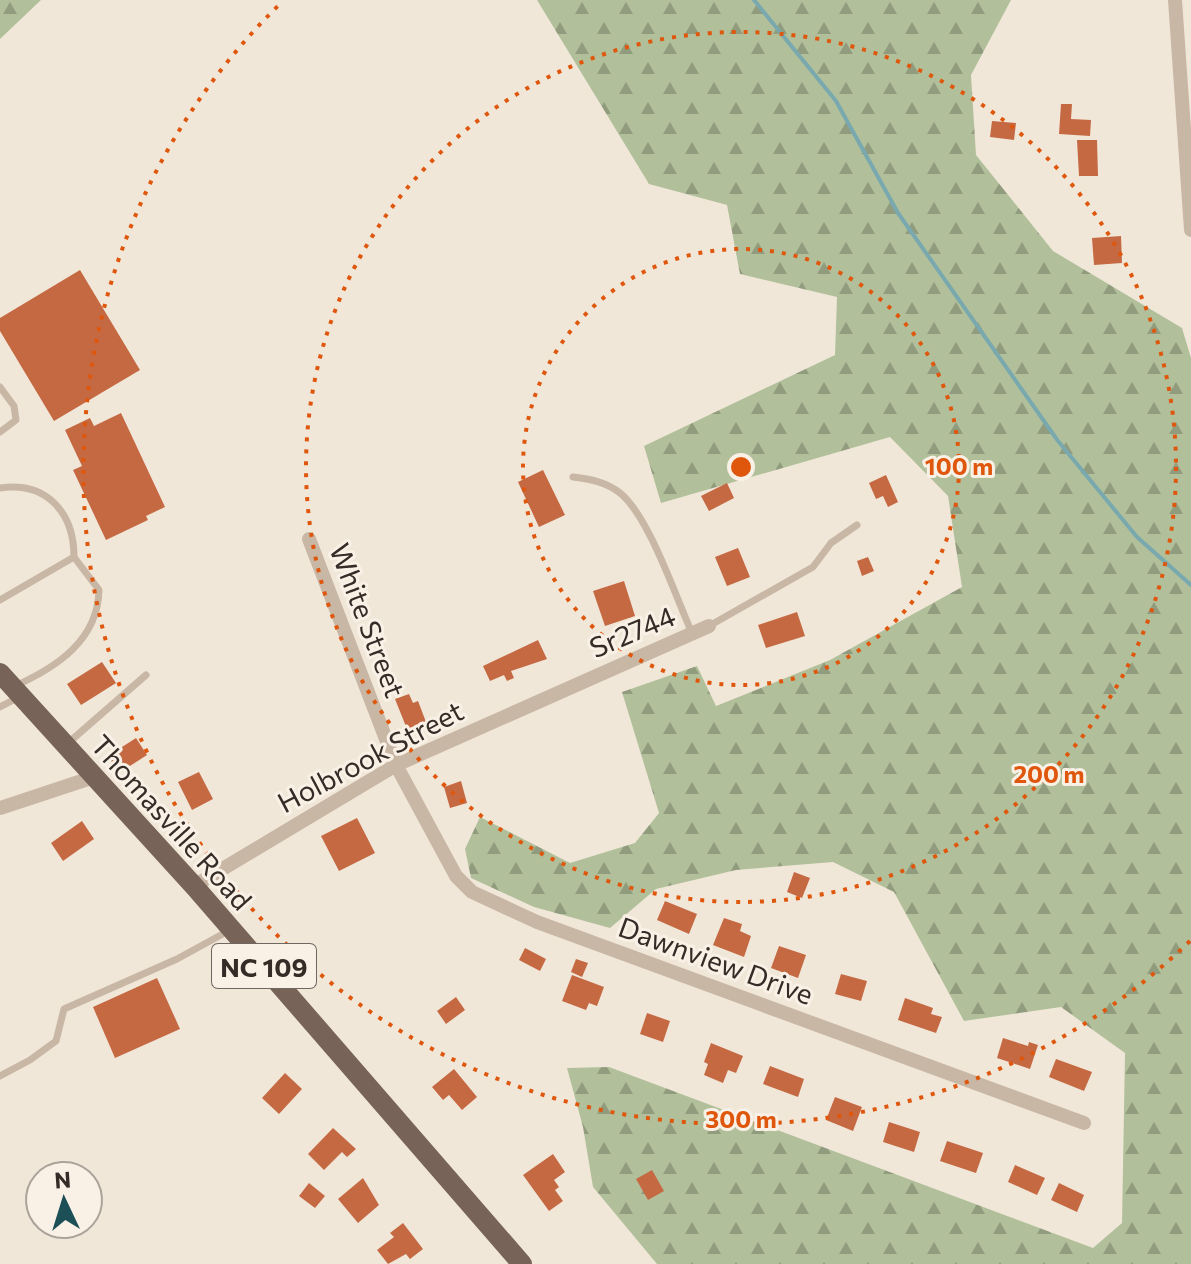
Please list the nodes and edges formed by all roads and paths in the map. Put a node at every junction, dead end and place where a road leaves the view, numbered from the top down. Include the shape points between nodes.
1 (1175, 0) edge
2 (1191, 230) edge
3 (0, 387) edge
4 (0, 432) edge
5 (573, 477) dead end
6 (0, 488) edge
7 (857, 525) dead end
8 (309, 539) dead end
9 (74, 557) junction
10 (0, 600) edge
11 (709, 626) joint
12 (692, 633) junction
13 (146, 675) dead end
14 (575, 683) joint
15 (11, 685) edge
16 (0, 707) edge
17 (65, 746) junction
18 (396, 765) junction
19 (94, 777) junction
20 (0, 808) edge
21 (194, 886) junction
22 (232, 929) junction
23 (0, 1076) edge
24 (1084, 1123) dead end
25 (522, 1264) edge

1 - 2 street
3 - 4 lane via 14,406 16,420
5 - 12 lane via 597,480 620,492 637,511
6 - 9 lane via 29,488 52,497 67,517
7 - 11 lane via 831,543 813,567
8 - 18 street, White Street
9 - 10 lane
9 - 15 lane via 99,590 99,611 62,660
11 - 12 street, Sr2744
12 - 14 street, Sr2744
13 - 17 lane
14 - 18 street, Holbrook Street
15 - 16 lane
15 - 17 main road, Thomasville Road / NC 109
17 - 19 main road, Thomasville Road / NC 109
18 - 21 street, Holbrook Street
18 - 24 street, Dawnview Drive via 456,876 472,892 537,922
19 - 20 street
19 - 21 main road, Thomasville Road / NC 109
21 - 22 main road, Thomasville Road / NC 109
22 - 23 lane via 64,1009 56,1041
22 - 25 main road, Thomasville Road / NC 109

